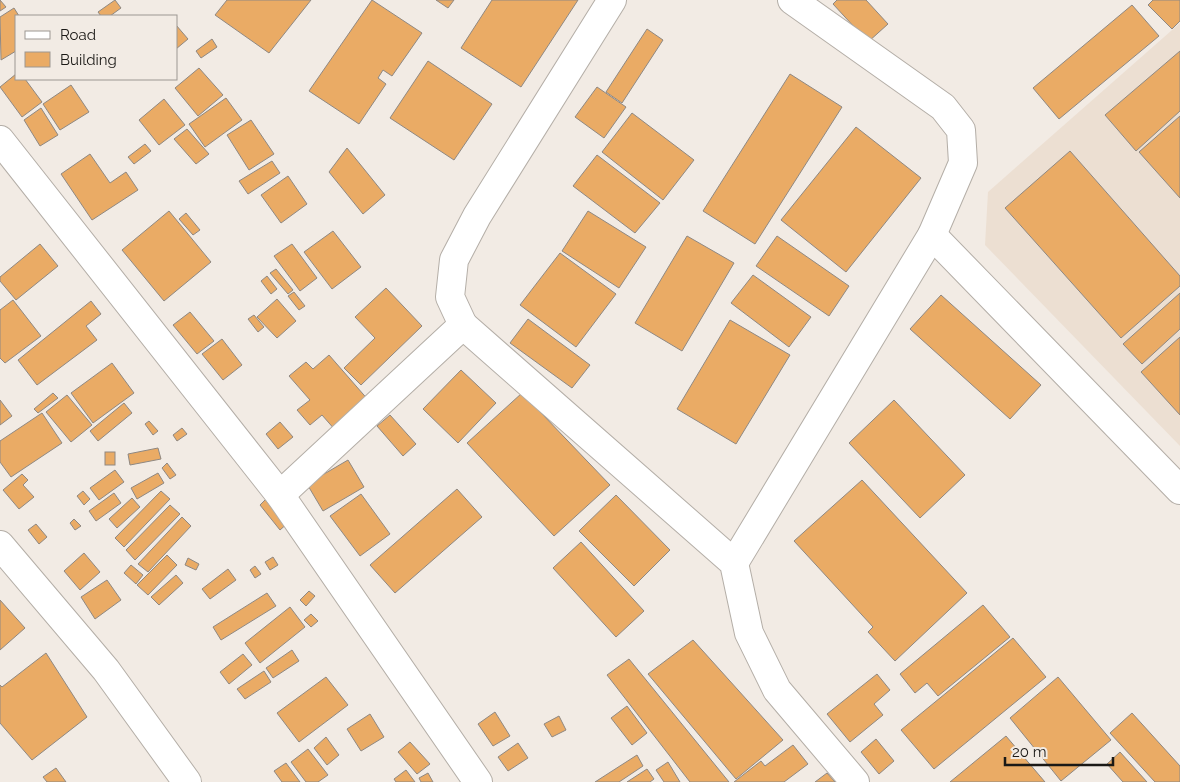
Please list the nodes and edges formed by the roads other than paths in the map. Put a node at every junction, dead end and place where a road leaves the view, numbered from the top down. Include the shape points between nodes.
1 (612, 0) edge
2 (792, 0) edge
3 (0, 140) edge
4 (932, 235) junction
5 (463, 325) junction
6 (1180, 490) edge
7 (280, 495) junction
8 (0, 545) edge
9 (734, 563) junction
10 (187, 782) edge
11 (478, 782) edge
12 (854, 782) edge

1 - 5 street via 477,216 454,260 450,297
2 - 4 street via 944,107 961,130 963,163
3 - 7 street
4 - 6 street
4 - 9 street
5 - 7 street
5 - 9 street
7 - 11 street
8 - 10 street via 106,670
9 - 12 street via 749,633 777,690

